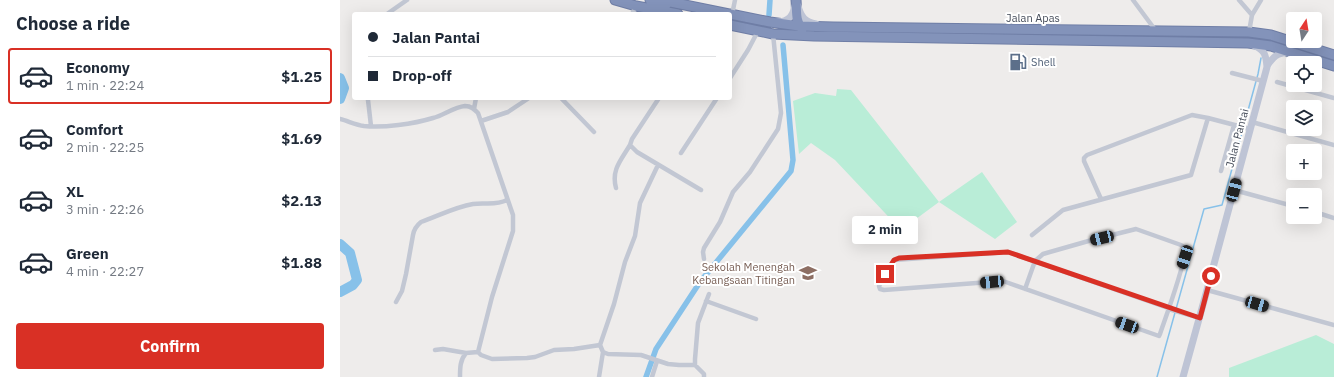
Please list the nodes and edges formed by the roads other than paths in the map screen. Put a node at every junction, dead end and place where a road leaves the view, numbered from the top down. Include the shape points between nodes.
1 (397, 0) edge
2 (407, 0) edge
3 (615, 0) edge
4 (650, 0) edge
5 (661, 0) edge
6 (735, 0) edge
7 (796, 0) edge
8 (1134, 0) edge
9 (1239, 0) edge
10 (1261, 0) edge
11 (403, 4) junction
12 (634, 10) edge
13 (390, 12) edge
14 (655, 12) edge
15 (677, 12) edge
16 (720, 12) edge
17 (731, 12) edge
18 (732, 14) edge
19 (1252, 15) junction
20 (770, 22) junction
21 (732, 25) edge
22 (798, 26) junction
23 (833, 27) junction
24 (758, 31) junction
25 (1157, 31) junction
26 (1249, 32) junction
27 (773, 34) junction
28 (814, 36) junction
29 (1248, 43) junction
30 (1291, 52) junction
31 (1334, 55) edge
32 (1267, 66) junction
33 (1334, 66) edge
34 (1232, 73) dead end
35 (732, 75) edge
36 (1261, 81) junction
37 (1277, 82) dead end
38 (1334, 98) edge
39 (368, 100) dead end
40 (476, 100) edge
41 (526, 100) edge
42 (563, 100) edge
43 (658, 100) edge
44 (716, 100) edge
45 (474, 109) junction
46 (1208, 118) junction
47 (340, 119) edge
48 (481, 121) junction
49 (1236, 125) junction
50 (371, 126) junction
51 (1250, 126) junction
52 (594, 132) dead end
53 (630, 145) junction
54 (1334, 146) edge
55 (682, 153) dead end
56 (658, 164) junction
57 (1221, 171) dead end
58 (616, 188) dead end
59 (701, 190) dead end
60 (1234, 190) junction
61 (1101, 199) junction
62 (507, 200) junction
63 (1286, 204) edge
64 (1322, 214) edge
65 (1334, 218) edge
66 (1032, 235) dead end
67 (704, 259) dead end
68 (1035, 262) junction
69 (1025, 289) junction
70 (1207, 290) junction
71 (709, 294) dead end
72 (706, 301) junction
73 (396, 302) dead end
74 (1170, 309) junction
75 (1200, 318) junction
76 (756, 319) dead end
77 (1334, 325) edge
78 (600, 345) junction
79 (435, 350) dead end
80 (478, 352) junction
81 (603, 352) junction
82 (466, 353) junction
83 (656, 361) junction
84 (695, 365) junction
85 (460, 377) edge
86 (599, 377) edge
87 (652, 377) edge
88 (704, 377) edge
89 (1183, 377) edge

1 - 11 street
2 - 11 street
3 - 12 highway
4 - 15 highway via 675,6
5 - 16 highway, Jalan Apas
6 - 17 street
7 - 20 street via 793,15 783,22
7 - 22 highway
7 - 23 street via 803,18 809,23
8 - 25 street
9 - 19 street
10 - 19 street
11 - 13 street
12 - 14 highway
18 - 20 highway, Jalan Apas
19 - 26 street
20 - 22 highway, Jalan Apas
21 - 24 highway, Jalan Apas
22 - 23 highway, Jalan Apas
22 - 28 highway
23 - 25 highway, Jalan Apas
24 - 27 highway, Jalan Apas
24 - 35 street
25 - 26 highway, Jalan Apas
26 - 31 highway, Jalan Apas
27 - 28 highway, Jalan Apas
27 - 67 street via 781,113 778,129 750,172 733,192 720,222 704,248
28 - 29 highway, Jalan Apas
29 - 30 highway, Jalan Apas
29 - 32 street via 1263,50
30 - 32 street via 1276,54
30 - 33 highway, Jalan Apas
32 - 36 street, Jalan Pantai
34 - 36 street
36 - 51 street, Jalan Pantai
37 - 38 street
39 - 50 street
40 - 45 street
41 - 48 street via 508,112
42 - 52 street
43 - 53 street
44 - 55 street
45 - 48 street
45 - 50 street via 466,106 417,122
46 - 49 street
46 - 61 street via 1191,175
46 - 61 street via 1192,115 1087,155 1084,161
47 - 50 street
48 - 62 street
49 - 51 street
49 - 57 street
51 - 54 street
51 - 60 street, Jalan Pantai
53 - 56 street via 636,152
53 - 58 street via 615,172
56 - 59 street
56 - 78 street via 640,203 635,236
60 - 63 street
60 - 70 street, Jalan Pantai
61 - 66 street via 1063,210
62 - 73 street via 500,204 467,205 417,225 414,229 404,285
62 - 80 street via 513,215 513,231
64 - 65 street
68 - 69 street
68 - 69 street via 999,251 899,258 891,264 879,286 884,290 1003,282
68 - 74 street
68 - 74 street via 1043,254 1055,250 1130,230 1142,231 1185,248 1185,257
69 - 74 street via 1159,336
70 - 75 street, Jalan Pantai
70 - 77 street
71 - 72 street
72 - 76 street
72 - 84 street via 698,323
74 - 75 street
75 - 89 street, Jalan Pantai
78 - 80 street via 554,350 526,358 492,358
78 - 81 street
79 - 82 street
80 - 82 street
81 - 83 street via 614,355 641,355
81 - 86 street
82 - 85 street via 461,361
83 - 84 street
83 - 87 street
84 - 88 street

